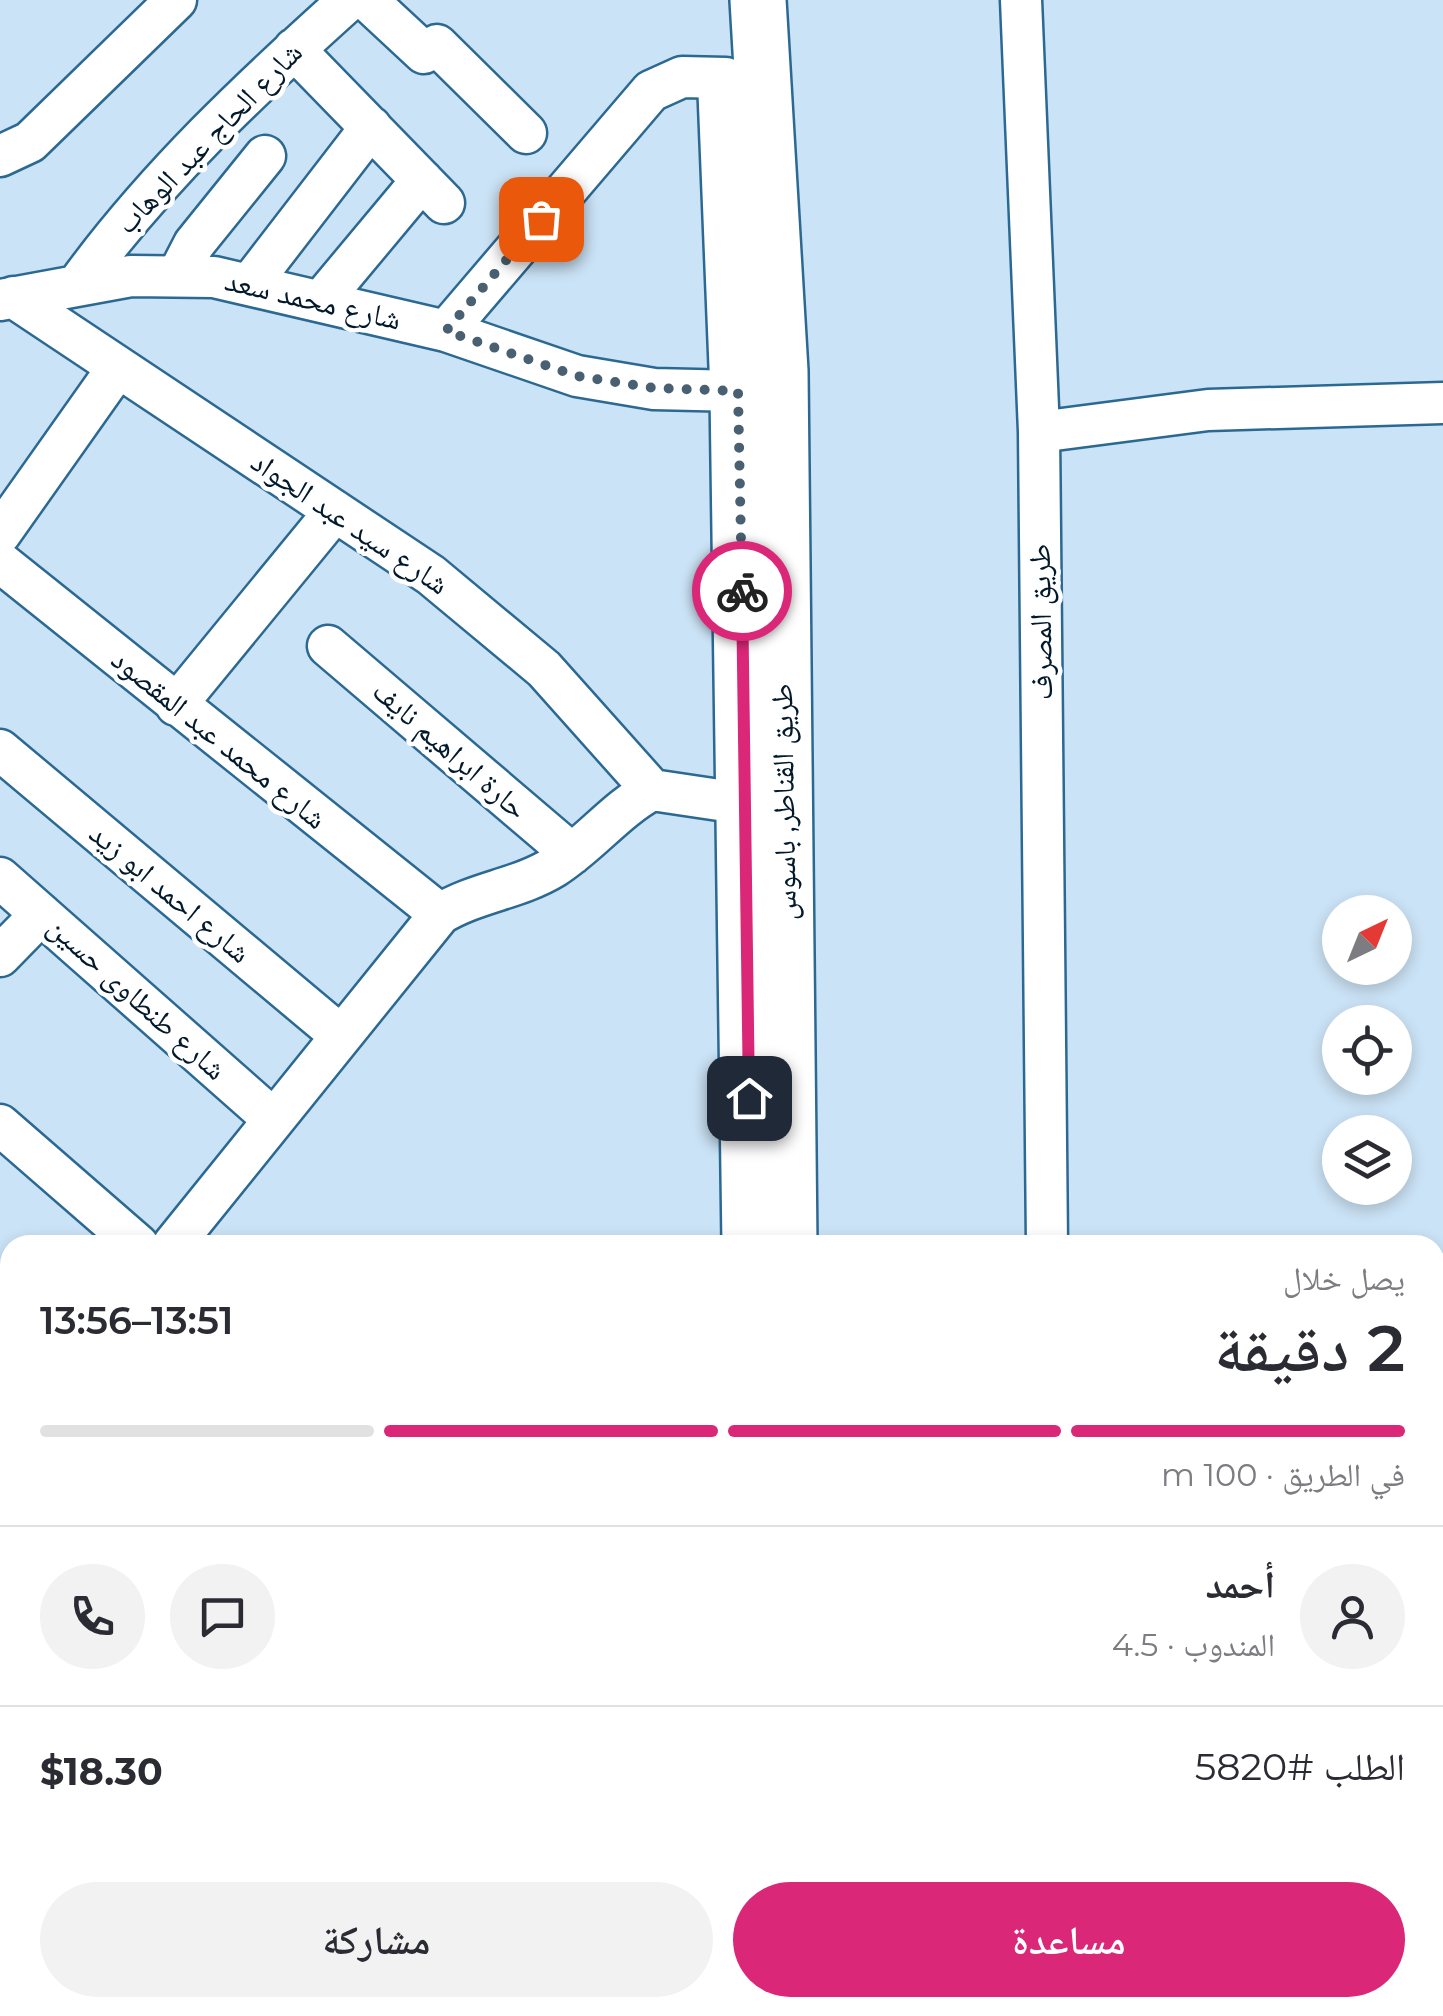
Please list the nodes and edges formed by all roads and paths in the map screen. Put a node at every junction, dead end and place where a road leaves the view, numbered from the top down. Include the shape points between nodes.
1 (176, 0) edge
2 (349, 0) edge
3 (367, 0) edge
4 (721, 0) edge
5 (758, 0) edge
6 (1025, 3) edge
7 (294, 49) junction
8 (726, 78) junction
9 (371, 127) junction
10 (526, 133) dead end
11 (0, 156) edge
12 (264, 156) dead end
13 (178, 275) junction
14 (78, 284) junction
15 (250, 284) junction
16 (7, 299) edge
17 (321, 301) junction
18 (446, 331) junction
19 (118, 367) junction
20 (738, 391) junction
21 (1443, 403) edge
22 (1038, 432) junction
23 (334, 511) junction
24 (0, 534) edge
25 (0, 562) edge
26 (328, 646) dead end
27 (176, 705) junction
28 (0, 750) edge
29 (652, 790) junction
30 (746, 804) junction
31 (572, 854) junction
32 (0, 878) edge
33 (41, 914) junction
34 (440, 914) junction
35 (0, 956) edge
36 (340, 1035) junction
37 (273, 1119) junction
38 (0, 1125) edge
39 (115, 1235) edge
40 (181, 1235) edge
41 (750, 1235) edge
42 (789, 1235) edge
43 (1047, 1235) edge

1 - 11 street via 30,142
2 - 7 street, شارع الحاج عبد الوهاب
3 - 10 street via 424,53 437,46
4 - 8 main road, طريق القناطر, باسوس
5 - 42 main road, طريق القناطر, باسوس via 780,372
6 - 22 street, طريق المصرف
7 - 9 street
7 - 14 street, شارع الحاج عبد الوهاب via 126,217
8 - 18 street via 682,77 651,91
8 - 20 main road, طريق القناطر, باسوس
9 - 15 street
9 - 17 street via 433,192
12 - 13 street via 194,244
13 - 14 street, شارع محمد سعد
13 - 15 street, شارع محمد سعد
14 - 16 street, شارع محمد سعد
15 - 17 street, شارع محمد سعد
16 - 19 street, شارع سيد عبد الجواد
17 - 18 street, شارع محمد سعد
18 - 20 street, شارع محمد سعد via 596,380
19 - 23 street, شارع سيد عبد الجواد
19 - 24 street
20 - 30 main road, طريق القناطر, باسوس
21 - 22 street via 1208,410
22 - 43 street, طريق المصرف
23 - 27 street
23 - 29 street, شارع سيد عبد الجواد via 522,647
25 - 27 street, شارع محمد عبد المقصود
26 - 31 street, حارة ابراهيم نايف
27 - 34 street, شارع محمد عبد المقصود
28 - 36 street, شارع احمد ابو زيد
29 - 30 street
29 - 31 street
30 - 41 main road, طريق القناطر, باسوس
31 - 34 street via 524,883 462,900
32 - 33 street, شارع طنطاوى حسين
33 - 35 street
33 - 37 street, شارع طنطاوى حسين
34 - 36 street
36 - 37 street
37 - 40 street
38 - 39 street

